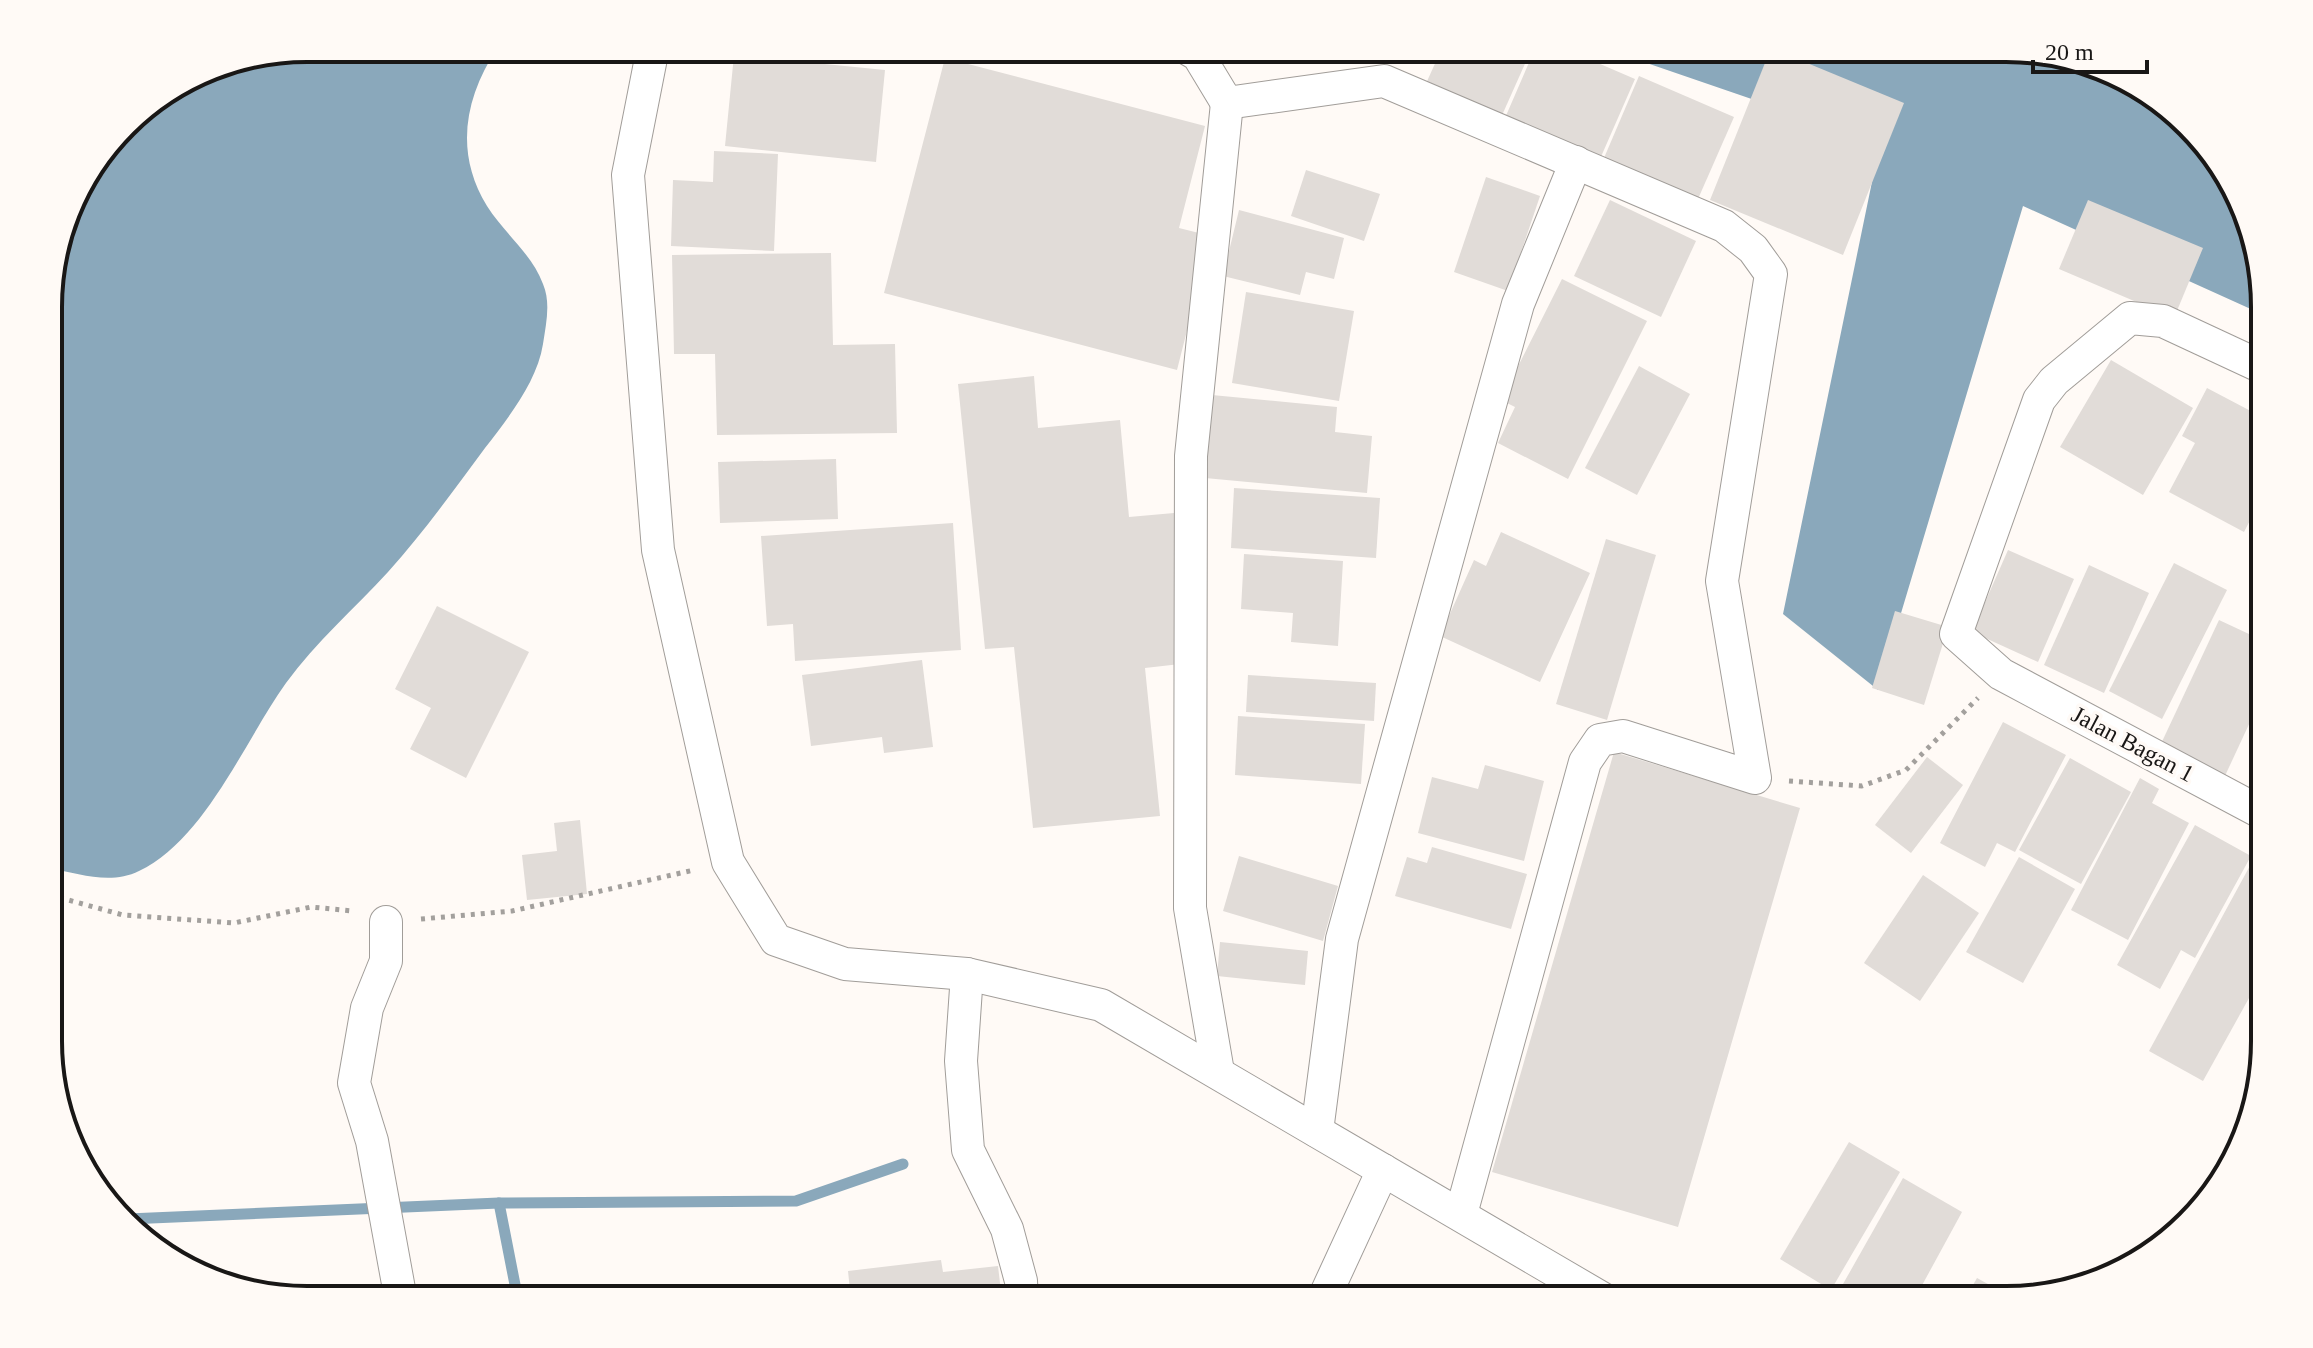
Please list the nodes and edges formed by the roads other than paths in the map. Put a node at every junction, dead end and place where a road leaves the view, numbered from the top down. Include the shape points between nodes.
1 (1203, 62) edge
2 (650, 63) edge
3 (1227, 103) junction
4 (1576, 162) junction
5 (2250, 361) edge
6 (2250, 807) edge
7 (386, 922) dead end
8 (967, 974) junction
9 (1218, 1072) junction
10 (1317, 1131) junction
11 (1383, 1170) junction
12 (1461, 1214) junction
13 (1330, 1285) edge
14 (1580, 1285) edge
15 (398, 1286) edge
16 (1021, 1286) edge

1 - 3 street
2 - 8 street via 628,175 658,550 728,862 776,940 845,964
3 - 4 street via 1384,81
3 - 9 street via 1191,472 1190,908
4 - 10 street via 1518,304 1342,939
4 - 12 street via 1724,226 1753,249 1771,274 1722,581 1755,778 1623,736 1600,740 1585,762
5 - 6 street, Jalan Bagan 1 via 2163,321 2130,318 2054,381 2039,400 1956,634 2001,674
7 - 15 street via 386,961 367,1008 354,1083 372,1141
8 - 9 street via 1101,1005
8 - 16 street via 961,1061 968,1150 1007,1229
9 - 10 street
10 - 11 street
11 - 12 street
11 - 13 street
12 - 14 street

